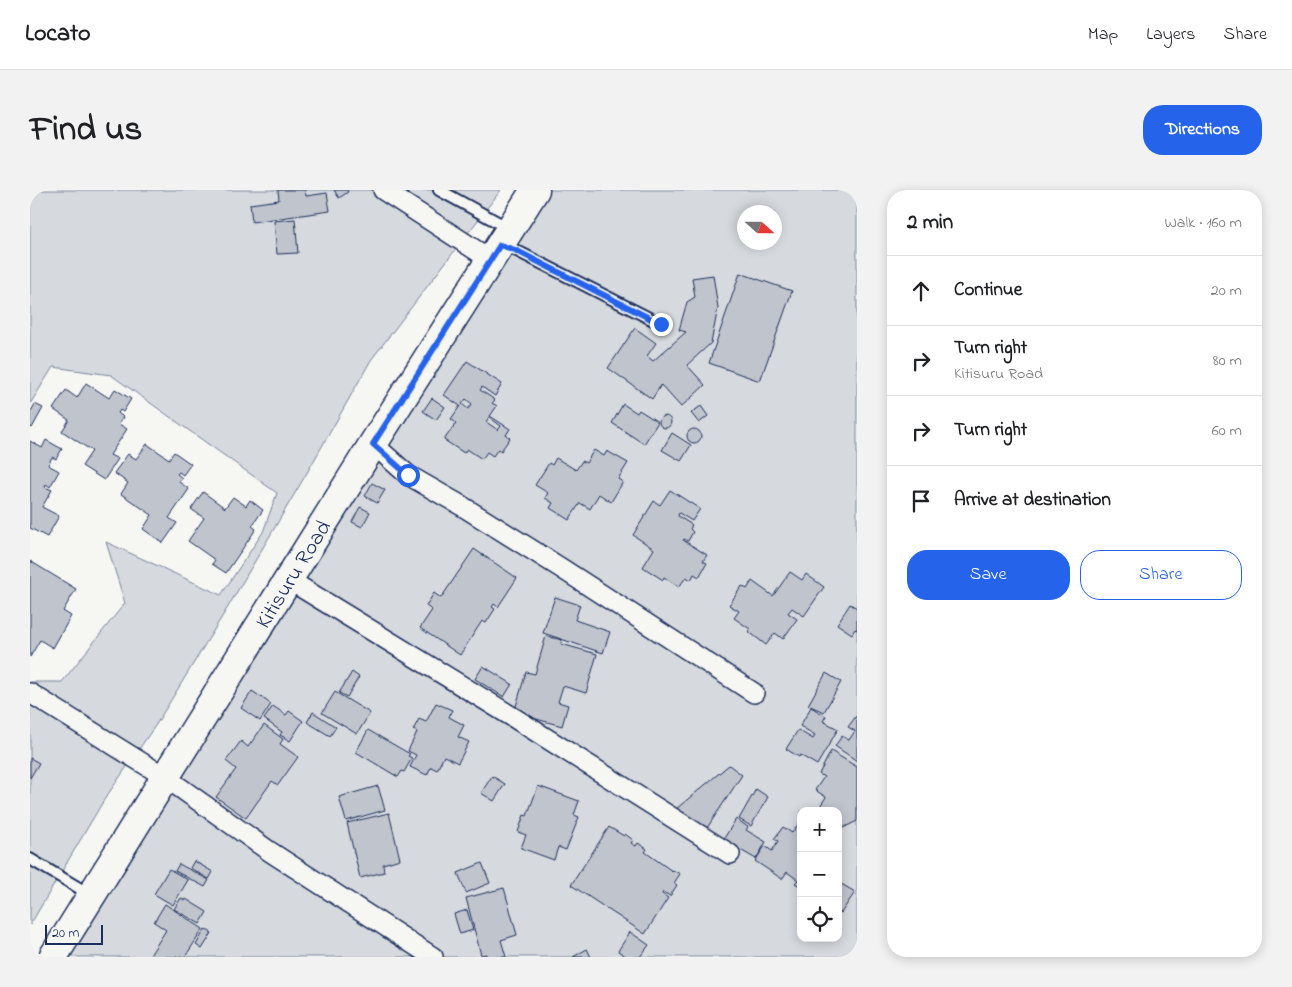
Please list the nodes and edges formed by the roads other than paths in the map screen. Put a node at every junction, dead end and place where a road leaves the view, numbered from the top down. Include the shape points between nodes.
1 (383, 190) edge
2 (439, 190) edge
3 (535, 190) edge
4 (501, 245) junction
5 (661, 324) dead end
6 (373, 444) junction
7 (289, 580) junction
8 (30, 693) edge
9 (754, 693) dead end
10 (165, 777) junction
11 (730, 854) dead end
12 (30, 859) edge
13 (92, 896) junction
14 (53, 957) edge
15 (433, 957) edge

1 - 4 street
2 - 4 lane
3 - 4 street, Kitisuru Road
4 - 5 lane
4 - 6 street, Kitisuru Road
6 - 7 street, Kitisuru Road
6 - 9 street via 408,475 561,568
7 - 10 street, Kitisuru Road
7 - 11 street
8 - 10 street
10 - 13 street, Kitisuru Road
10 - 15 street via 269,851
12 - 13 lane
13 - 14 street, Kitisuru Road

